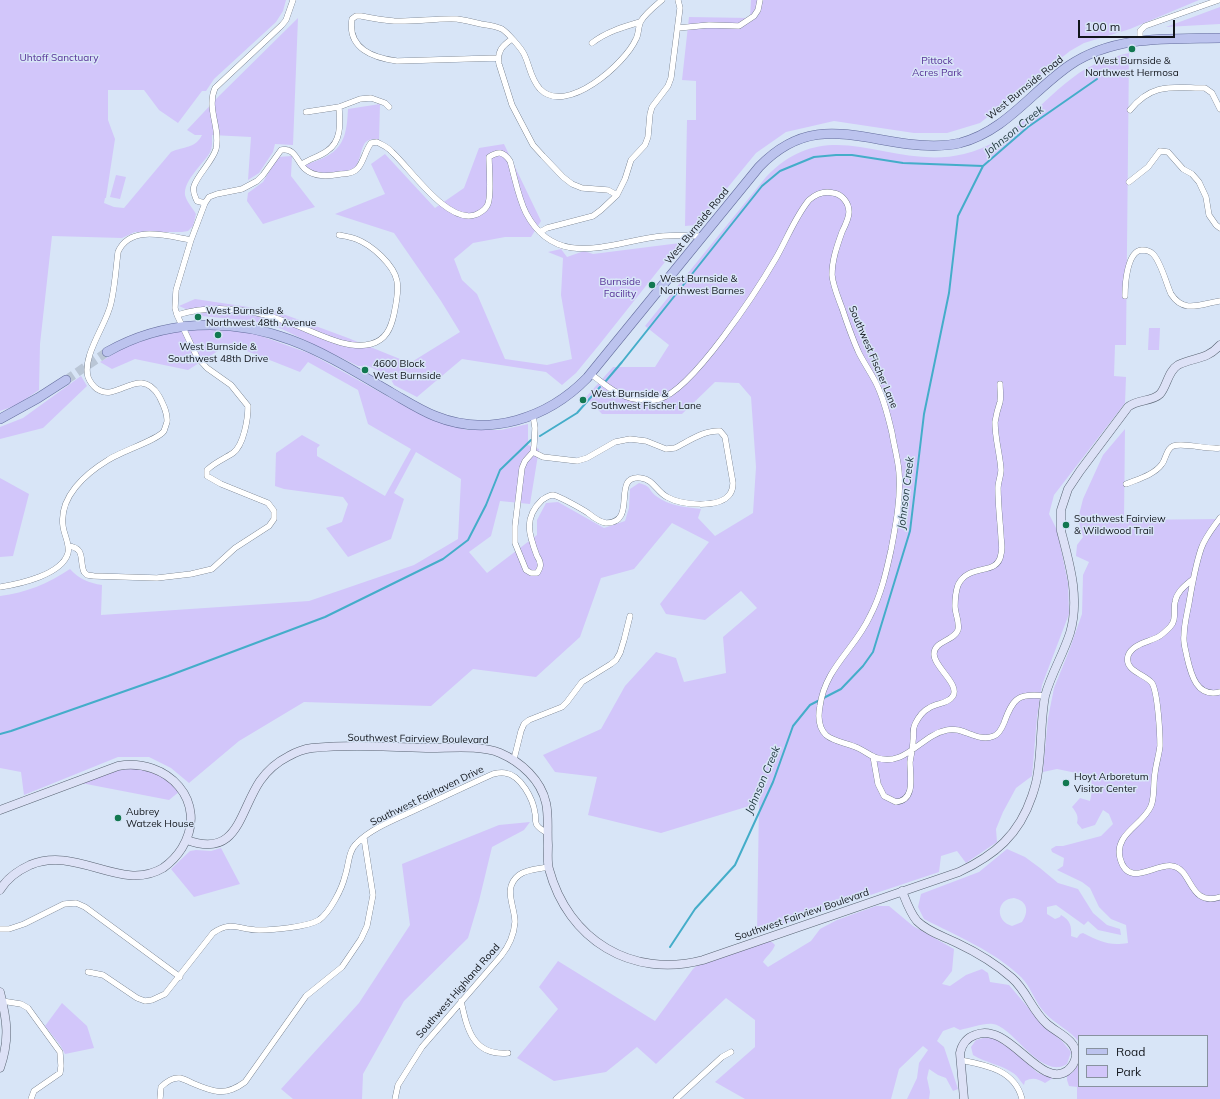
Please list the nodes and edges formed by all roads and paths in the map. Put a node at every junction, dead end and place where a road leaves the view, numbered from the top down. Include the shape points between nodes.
1 (293, 0) edge
2 (662, 0) edge
3 (678, 0) edge
4 (760, 0) edge
5 (1219, 0) edge
6 (640, 22) junction
7 (678, 28) junction
8 (1220, 38) edge
9 (512, 39) junction
10 (1140, 40) junction
11 (592, 43) dead end
12 (498, 58) junction
13 (339, 107) junction
14 (389, 107) dead end
15 (1220, 109) edge
16 (1130, 110) dead end
17 (306, 112) dead end
18 (302, 164) junction
19 (1130, 182) dead end
20 (617, 194) junction
21 (205, 203) junction
22 (1220, 228) edge
23 (540, 232) junction
24 (338, 235) dead end
25 (702, 236) junction
26 (192, 240) junction
27 (1125, 296) dead end
28 (1220, 300) edge
29 (177, 315) junction
30 (182, 326) junction
31 (1220, 345) edge
32 (107, 352) tunnel mouth
33 (591, 374) junction
34 (66, 380) tunnel mouth
35 (1000, 384) dead end
36 (533, 415) junction
37 (0, 419) edge
38 (1220, 448) edge
39 (533, 452) junction
40 (1126, 484) dead end
41 (1220, 518) edge
42 (68, 546) junction
43 (1193, 579) junction
44 (0, 586) edge
45 (630, 616) dead end
46 (1220, 692) edge
47 (1045, 696) junction
48 (912, 749) junction
49 (873, 756) junction
50 (514, 759) junction
51 (0, 810) edge
52 (547, 833) junction
53 (364, 838) junction
54 (187, 840) junction
55 (549, 867) junction
56 (0, 890) edge
57 (902, 891) junction
58 (1220, 897) edge
59 (0, 929) edge
60 (88, 972) dead end
61 (180, 977) junction
62 (0, 992) edge
63 (2, 1000) junction
64 (461, 1001) junction
65 (3, 1046) edge
66 (732, 1052) dead end
67 (508, 1053) dead end
68 (960, 1060) junction
69 (0, 1068) edge
70 (31, 1099) edge
71 (160, 1099) edge
72 (395, 1099) edge
73 (676, 1099) edge
74 (964, 1099) edge
75 (1022, 1099) edge

1 - 21 street via 282,25 215,88 211,103 216,148 194,187 198,201
2 - 6 street
3 - 7 street
4 - 7 street via 754,16 739,26
5 - 10 street via 1145,26 1140,31
6 - 9 street via 636,40 609,73 587,88 569,96 549,96 538,86 524,53
6 - 11 street via 606,34
7 - 20 street via 671,78 652,107 645,145 631,160
8 - 10 main road, West Burnside Road
9 - 12 street via 503,45
9 - 12 street via 503,29 458,19 393,21 356,16 352,19 352,32 358,44 364,51 382,59 397,61
10 - 25 main road, West Burnside Road via 1112,45 1081,58 1052,79 1004,122 960,143 922,146 833,133 812,135 791,142 759,167
12 - 20 street via 512,105 533,145 572,184
13 - 14 street via 360,99 371,98
13 - 17 street
13 - 18 street via 340,130 337,141 327,151
15 - 16 street via 1212,93 1205,88 1162,88 1148,93
18 - 21 street via 292,152 281,150 257,181 242,189 209,197
18 - 23 street via 314,174 327,176 348,173 357,170 370,143 377,142 392,152 428,192 447,207 458,214 471,216 481,213 488,206 489,157 495,153 502,153 510,161 526,214
19 - 22 street via 1148,167 1160,151 1168,152 1199,182 1206,197 1209,215
20 - 23 street via 592,216
21 - 26 street
23 - 25 street via 552,243 580,249 663,236
24 - 29 street via 356,239 375,250 394,272 398,291 392,322 386,334 377,342 363,346 346,344 281,319 246,311 194,310
25 - 33 main road, West Burnside Road
26 - 29 street via 176,290 174,308
26 - 42 street via 141,234 121,245 118,252 109,310 94,344 87,372 90,381 102,391 112,392 138,383 152,387 162,402 167,423 160,434 104,462 71,493 62,519
27 - 28 street via 1131,258 1143,250 1154,255 1171,294 1178,303 1190,306
29 - 30 street
30 - 32 main road, West Burnside Road via 145,334
30 - 36 main road, West Burnside Road via 229,325 280,336 321,354 426,412 452,421 499,424
30 - 42 street via 197,357 207,368 231,385 248,406 248,421 235,451 207,470 207,476 268,503 274,511 274,519 269,526 235,548 212,569 191,574 157,578 88,575 84,572 79,550
31 - 47 street, Southwest Fairview Boulevard via 1203,358 1177,366 1159,394 1128,407 1066,494 1061,510 1061,524 1073,581 1074,607 1069,634
33 - 36 main road, West Burnside Road via 563,399
33 - 49 street, Southwest Fischer Lane via 617,394 640,400 659,400 678,389 703,362 746,306 809,200 814,196 831,193 843,198 849,213 834,258 833,284 853,338 886,408 898,467 899,489 894,530 877,602 864,628 834,668 825,685 820,700 819,718 822,729 829,737
34 - 37 main road
35 - 48 street via 1000,400 995,421 1001,472 998,489 1002,554 992,568 969,573 959,584 955,606 959,625 957,631 953,637 936,647 934,654 952,685 953,696 949,701 927,708 919,717 913,729
36 - 39 street
38 - 40 street via 1172,446 1157,469
39 - 39 street via 548,458 577,461 620,441 638,440 670,449 703,434 720,431 725,437 733,488 731,493 715,503 680,502 668,498 650,481 639,477 625,486 623,514 606,523 558,497 548,496 542,500 531,518 530,535 540,562 538,573 531,573 526,570 514,537 520,474 525,461
41 - 43 street via 1203,542
42 - 44 street via 66,558 52,570 32,580
43 - 46 street via 1184,635 1189,664 1193,678 1200,688 1210,693
43 - 58 street via 1182,588 1175,601 1173,623 1160,636 1134,648 1128,657 1134,671 1154,686 1160,745 1151,805 1122,840 1119,854 1124,866 1132,873 1171,865 1179,868 1200,896 1212,899
45 - 50 street via 616,660 582,682 562,707 529,720 520,731
47 - 48 street, Southwest Fischer Lane via 1028,695 1018,698 1008,709 1001,729 993,736 982,738 957,729 947,730 929,737
47 - 57 street, Southwest Fairview Boulevard via 1037,779 1027,809 1012,834 991,855 971,867
48 - 49 street, Southwest Fischer Lane via 904,756 891,760
48 - 49 street via 910,789 908,795 900,802 886,798 881,792
50 - 52 street, Southwest Fairview Boulevard via 528,772 541,791 546,804
50 - 54 street, Southwest Fairview Boulevard via 496,751 474,749 321,747 304,750 282,759 266,773 234,830 226,839 207,844
51 - 54 street via 118,766 139,765 163,772 181,789 190,812
52 - 53 street, Southwest Fairhaven Drive via 538,827 530,798 522,783 504,772 493,774 379,827
52 - 55 street, Southwest Fairview Boulevard
53 - 61 street, Southwest Fairhaven Drive via 351,850 339,893 319,920 303,926 259,930 228,926 221,928 213,933
53 - 71 street via 373,895 371,912 361,939 342,967 306,996 245,1082 223,1092 212,1091 179,1078 172,1079 161,1087
54 - 56 street via 171,861 151,873 123,875 70,861 48,860 17,871
55 - 57 street, Southwest Fairview Boulevard via 560,900 587,934 614,953 663,965 703,960
55 - 64 street, Southwest Highland Road via 526,872 514,880 510,894 515,923 509,944
57 - 68 street via 916,920 937,934 974,952 1012,977 1039,1016 1070,1041 1076,1052 1075,1061 1069,1069 1056,1073 1044,1070 1033,1063 1000,1036 985,1032 966,1040 961,1049
59 - 61 street via 10,929 64,904 76,902
60 - 61 street via 103,975 144,1001 165,994
62 - 63 street
63 - 65 street via 7,1024
63 - 70 street via 28,1008 60,1052 60,1073 34,1092
64 - 67 street via 465,1020 478,1045 490,1051
64 - 72 street, Southwest Highland Road via 422,1047 398,1084
65 - 69 street
66 - 73 street via 722,1057
68 - 74 street
68 - 75 street via 1005,1074 1017,1085

